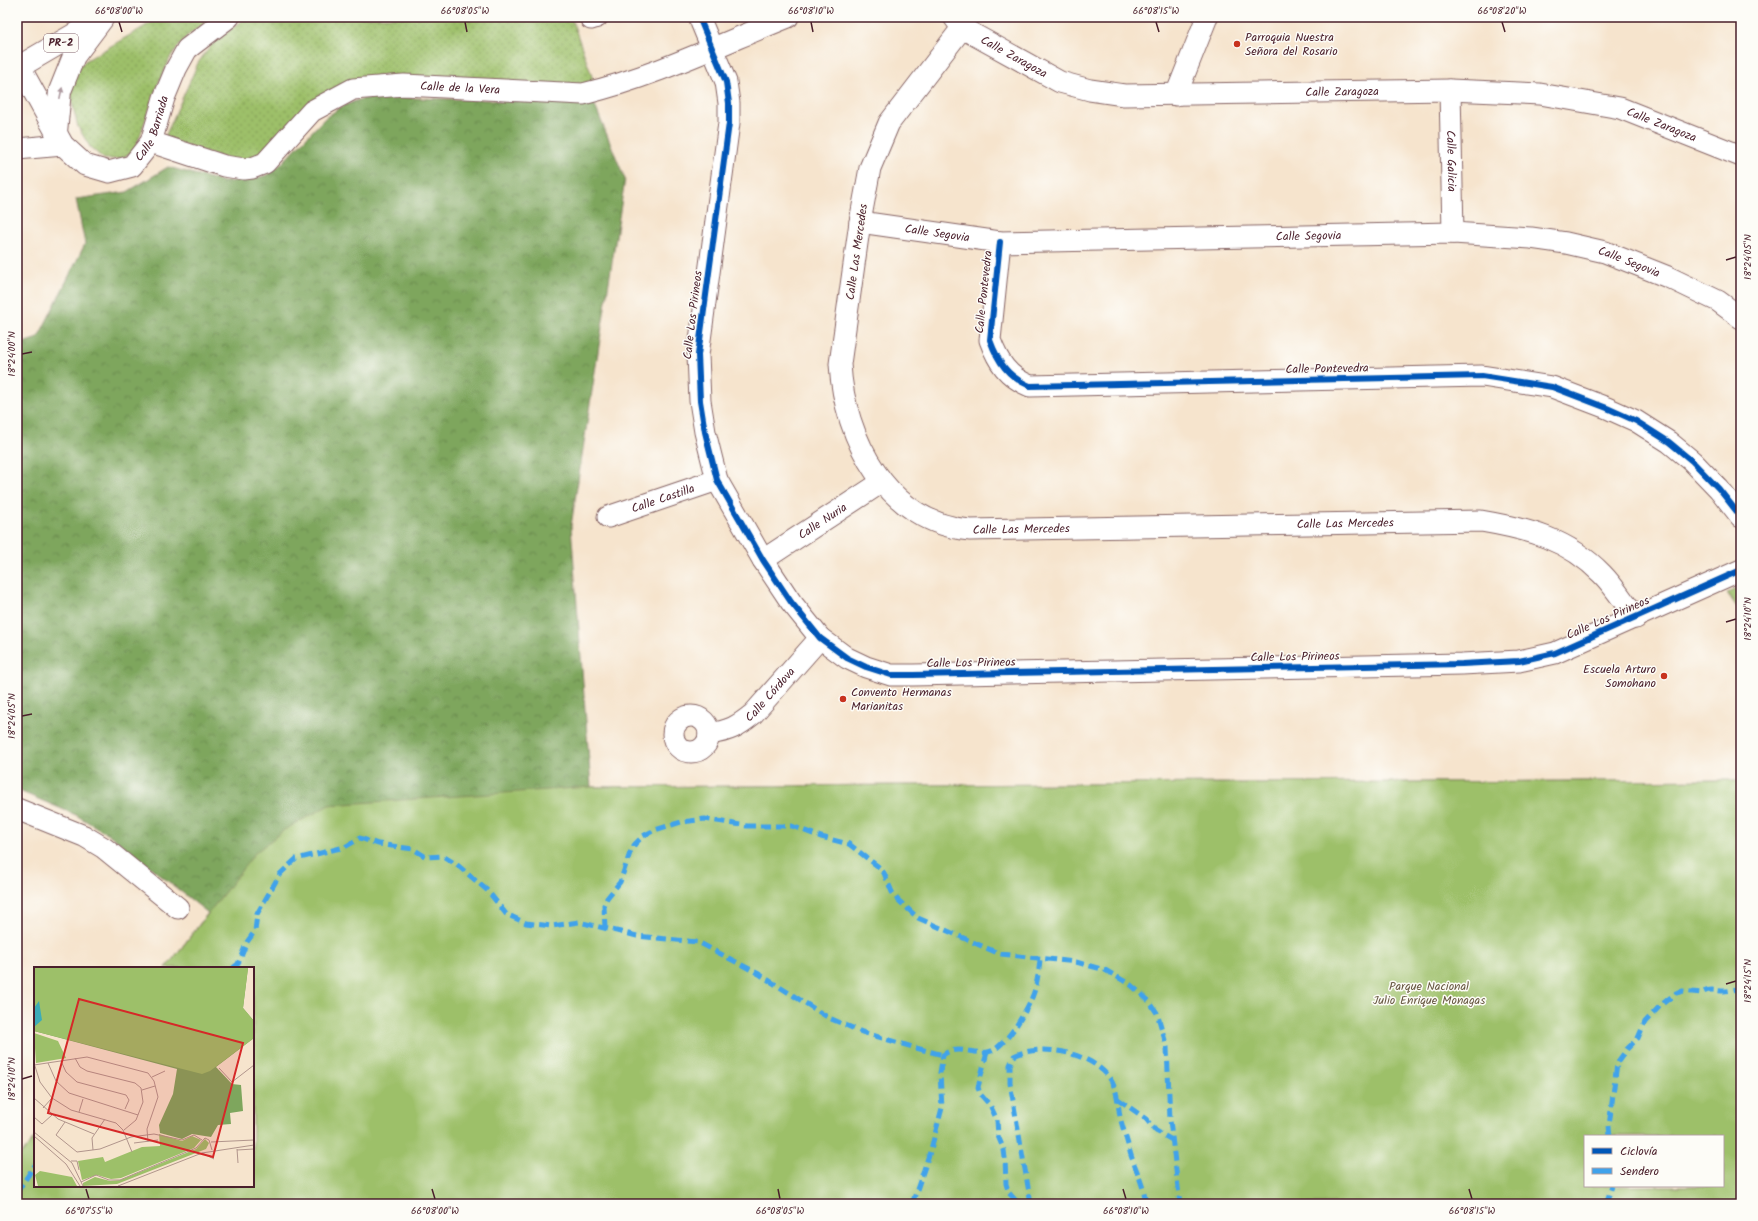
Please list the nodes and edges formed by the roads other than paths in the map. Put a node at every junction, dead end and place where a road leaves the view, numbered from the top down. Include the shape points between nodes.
1 (229, 17) edge
2 (699, 17) edge
3 (788, 17) edge
4 (1207, 17) edge
5 (104, 18) edge
6 (958, 22) edge
7 (712, 48) junction
8 (18, 67) edge
9 (1450, 90) junction
10 (1176, 95) junction
11 (60, 138) junction
12 (151, 142) junction
13 (17, 149) edge
14 (1741, 156) edge
15 (860, 222) junction
16 (1452, 233) junction
17 (1000, 242) junction
18 (1741, 318) edge
19 (717, 480) junction
20 (882, 482) junction
21 (608, 517) dead end
22 (1741, 517) edge
23 (763, 560) junction
24 (1741, 570) edge
25 (1636, 618) junction
26 (820, 638) junction
27 (709, 734) dead end
28 (17, 809) edge
29 (178, 908) dead end

1 - 12 street, Calle Barriada via 187,49 164,98
2 - 7 street, Calle Los Pirineos
3 - 7 street, Calle de la Vera
4 - 10 street
5 - 8 main road, PR-2
11 -> 5 main road via 60,91 74,56
6 - 10 street, Calle Zaragoza via 1060,82 1124,95
6 - 15 street, Calle Las Mercedes via 889,123 870,168
7 - 12 street, Calle de la Vera via 609,88 583,94 404,86 353,89 312,111 265,163 252,168 224,166
7 - 19 street, Calle Los Pirineos via 726,82 729,123 698,356 702,409
8 - 11 street, Calle Barriada
9 - 10 street, Calle Zaragoza
9 - 14 street, Calle Zaragoza via 1540,94 1620,108
9 - 16 street, Calle Galicia
11 - 12 street, Calle Barriada via 85,165 109,172 132,166
11 - 13 street
15 - 17 street, Calle Segovia
15 - 20 street, Calle Las Mercedes via 840,364 841,385 854,434
16 - 17 street, Calle Segovia
16 - 18 street, Calle Segovia via 1531,238 1605,252 1668,277 1718,301
17 - 22 street, Calle Pontevedra via 990,340 1002,366 1018,381 1030,386 1482,376 1552,387 1607,408 1669,442 1719,489
19 - 21 street, Calle Castilla
19 - 23 street, Calle Los Pirineos
20 - 23 street, Calle Nuria
20 - 25 street, Calle Las Mercedes via 898,499 921,516 940,525 970,530 1481,521 1510,526 1528,530 1563,544 1581,556 1603,575
23 - 26 street, Calle Los Pirineos via 791,602
24 - 25 street, Calle Los Pirineos
25 - 26 street, Calle Los Pirineos via 1556,653 1519,660 1462,664 891,675 847,658
26 - 27 street, Calle Córdova via 753,714 730,730
28 - 29 street via 98,844

